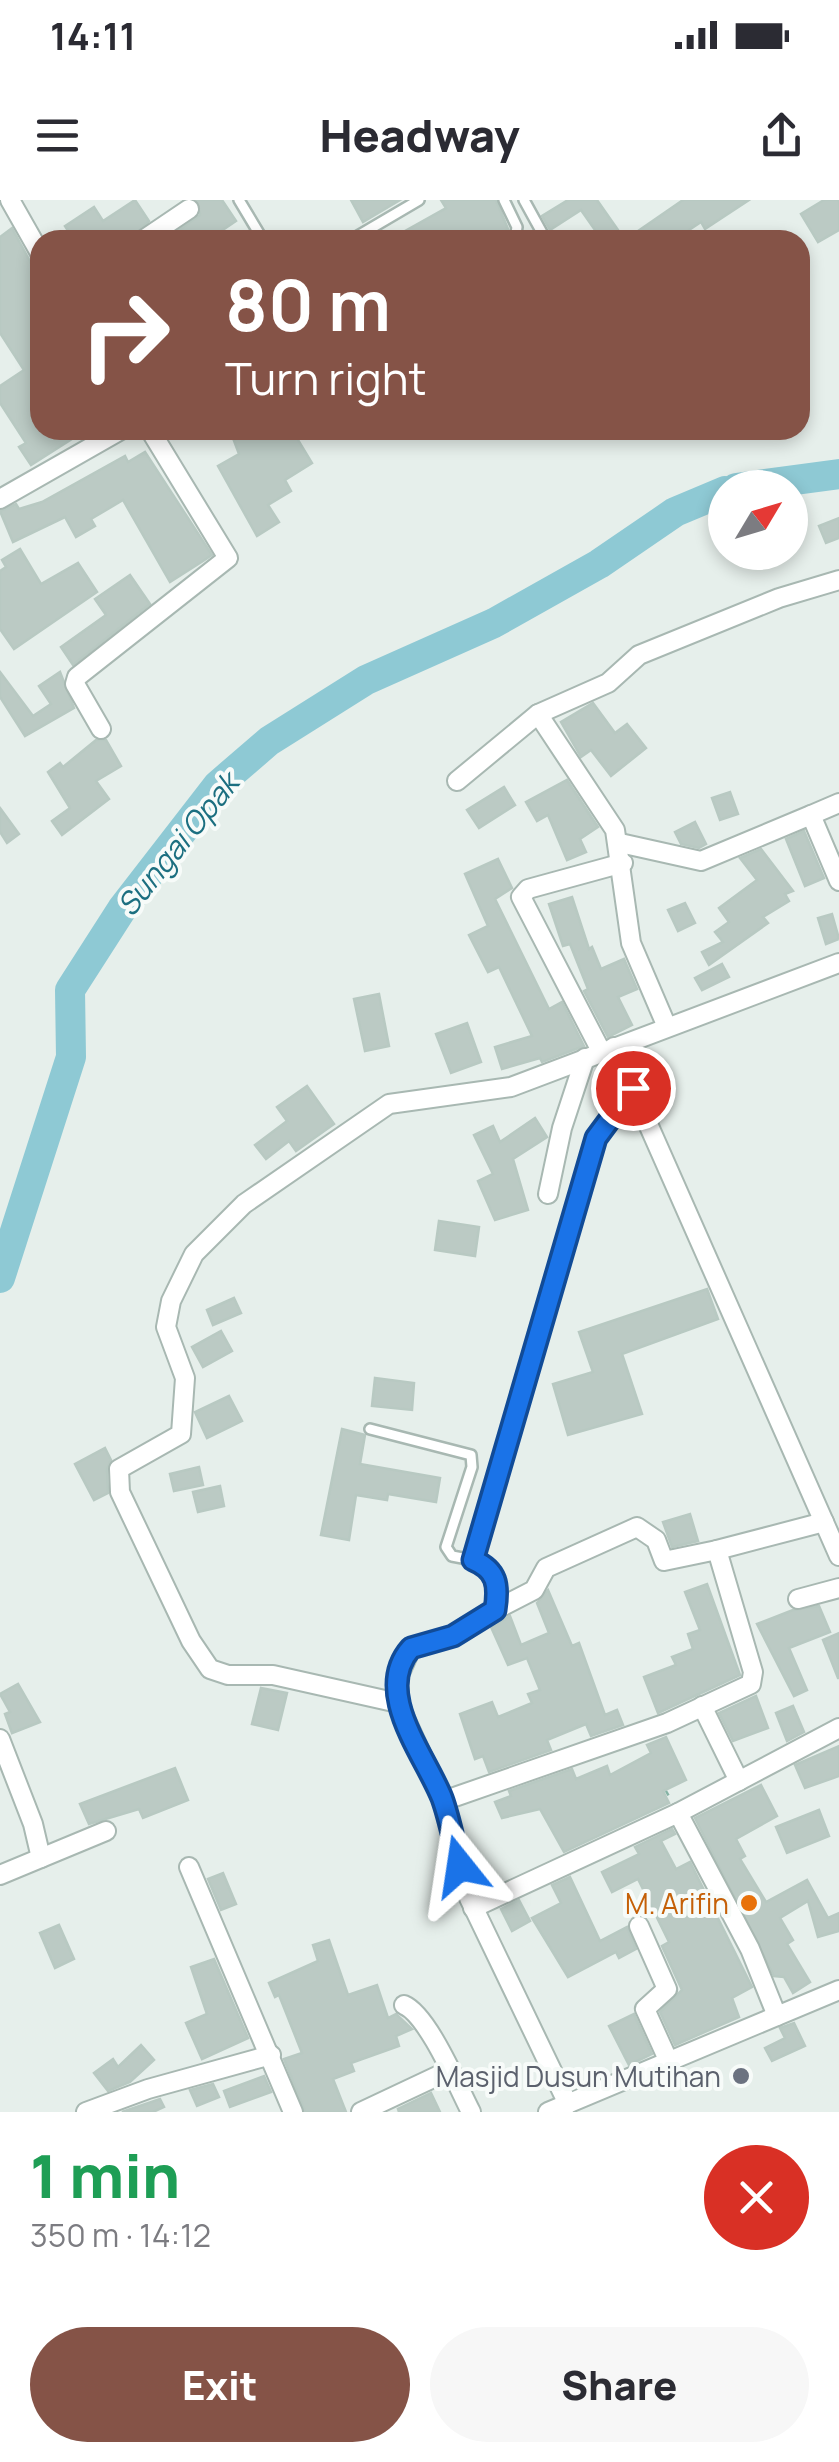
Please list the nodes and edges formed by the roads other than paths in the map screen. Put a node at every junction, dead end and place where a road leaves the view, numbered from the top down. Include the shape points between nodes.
1 (10, 200) edge
2 (239, 200) edge
3 (419, 200) edge
4 (504, 200) edge
5 (524, 200) edge
6 (189, 210) dead end
7 (158, 230) edge
8 (256, 230) edge
9 (368, 230) edge
10 (517, 230) edge
11 (540, 230) edge
12 (30, 235) edge
13 (104, 440) edge
14 (156, 440) edge
15 (0, 499) edge
16 (839, 580) edge
17 (541, 719) junction
18 (101, 729) dead end
19 (457, 781) dead end
20 (839, 803) edge
21 (811, 815) junction
22 (620, 843) junction
23 (623, 863) junction
24 (839, 880) edge
25 (839, 963) edge
26 (667, 1027) junction
27 (600, 1052) junction
28 (633, 1088) junction
29 (548, 1194) dead end
30 (370, 1429) dead end
31 (824, 1522) junction
32 (717, 1550) junction
33 (839, 1556) edge
34 (473, 1560) junction
35 (839, 1588) edge
36 (798, 1598) dead end
37 (495, 1610) junction
38 (398, 1704) junction
39 (702, 1706) junction
40 (839, 1728) edge
41 (0, 1739) edge
42 (739, 1781) junction
43 (443, 1801) junction
44 (678, 1813) junction
45 (106, 1831) dead end
46 (41, 1858) junction
47 (189, 1866) dead end
48 (0, 1875) edge
49 (473, 1908) junction
50 (639, 1926) dead end
51 (839, 1990) edge
52 (404, 2005) dead end
53 (777, 2016) junction
54 (271, 2055) junction
55 (669, 2062) junction
56 (448, 2071) junction
57 (568, 2104) junction
58 (367, 2111) edge
59 (86, 2112) edge
60 (294, 2112) edge
61 (471, 2112) edge
62 (548, 2112) edge

1 - 12 street
2 - 8 lane
3 - 9 lane
4 - 10 lane
5 - 11 lane
6 - 7 street
13 - 15 street
14 - 18 street via 228,558 77,677
16 - 17 street via 656,646 608,683
17 - 19 street
17 - 22 street
20 - 21 street
21 - 22 street via 701,861
21 - 24 street
22 - 23 street
23 - 26 street via 631,943
23 - 27 street via 528,889 520,898
25 - 26 street
26 - 27 street
27 - 28 street
27 - 29 street via 562,1128
27 - 38 street via 511,1087 389,1104 244,1204 194,1254 171,1302 166,1327 185,1378 182,1434 126,1462 116,1476 210,1669 273,1675
28 - 31 street
28 - 34 street via 596,1138
30 - 34 lane via 472,1455 446,1546 452,1556
31 - 32 street
31 - 33 street
32 - 37 street via 664,1561 656,1540 636,1528 546,1568 534,1590
32 - 39 street via 754,1678
34 - 37 street via 493,1572
35 - 36 street
37 - 38 street via 453,1636 411,1648 396,1682
38 - 43 street
39 - 42 street
39 - 43 street
40 - 42 street
41 - 46 street
42 - 44 street
43 - 49 street
44 - 49 street
44 - 53 street via 750,1949
45 - 46 street
46 - 48 street
47 - 54 street
49 - 57 street
50 - 55 street via 668,1989 645,2009
51 - 53 street
52 - 56 street via 426,2026
53 - 55 street
54 - 59 street
54 - 60 street
55 - 57 street
56 - 58 street
56 - 61 street
57 - 62 street

